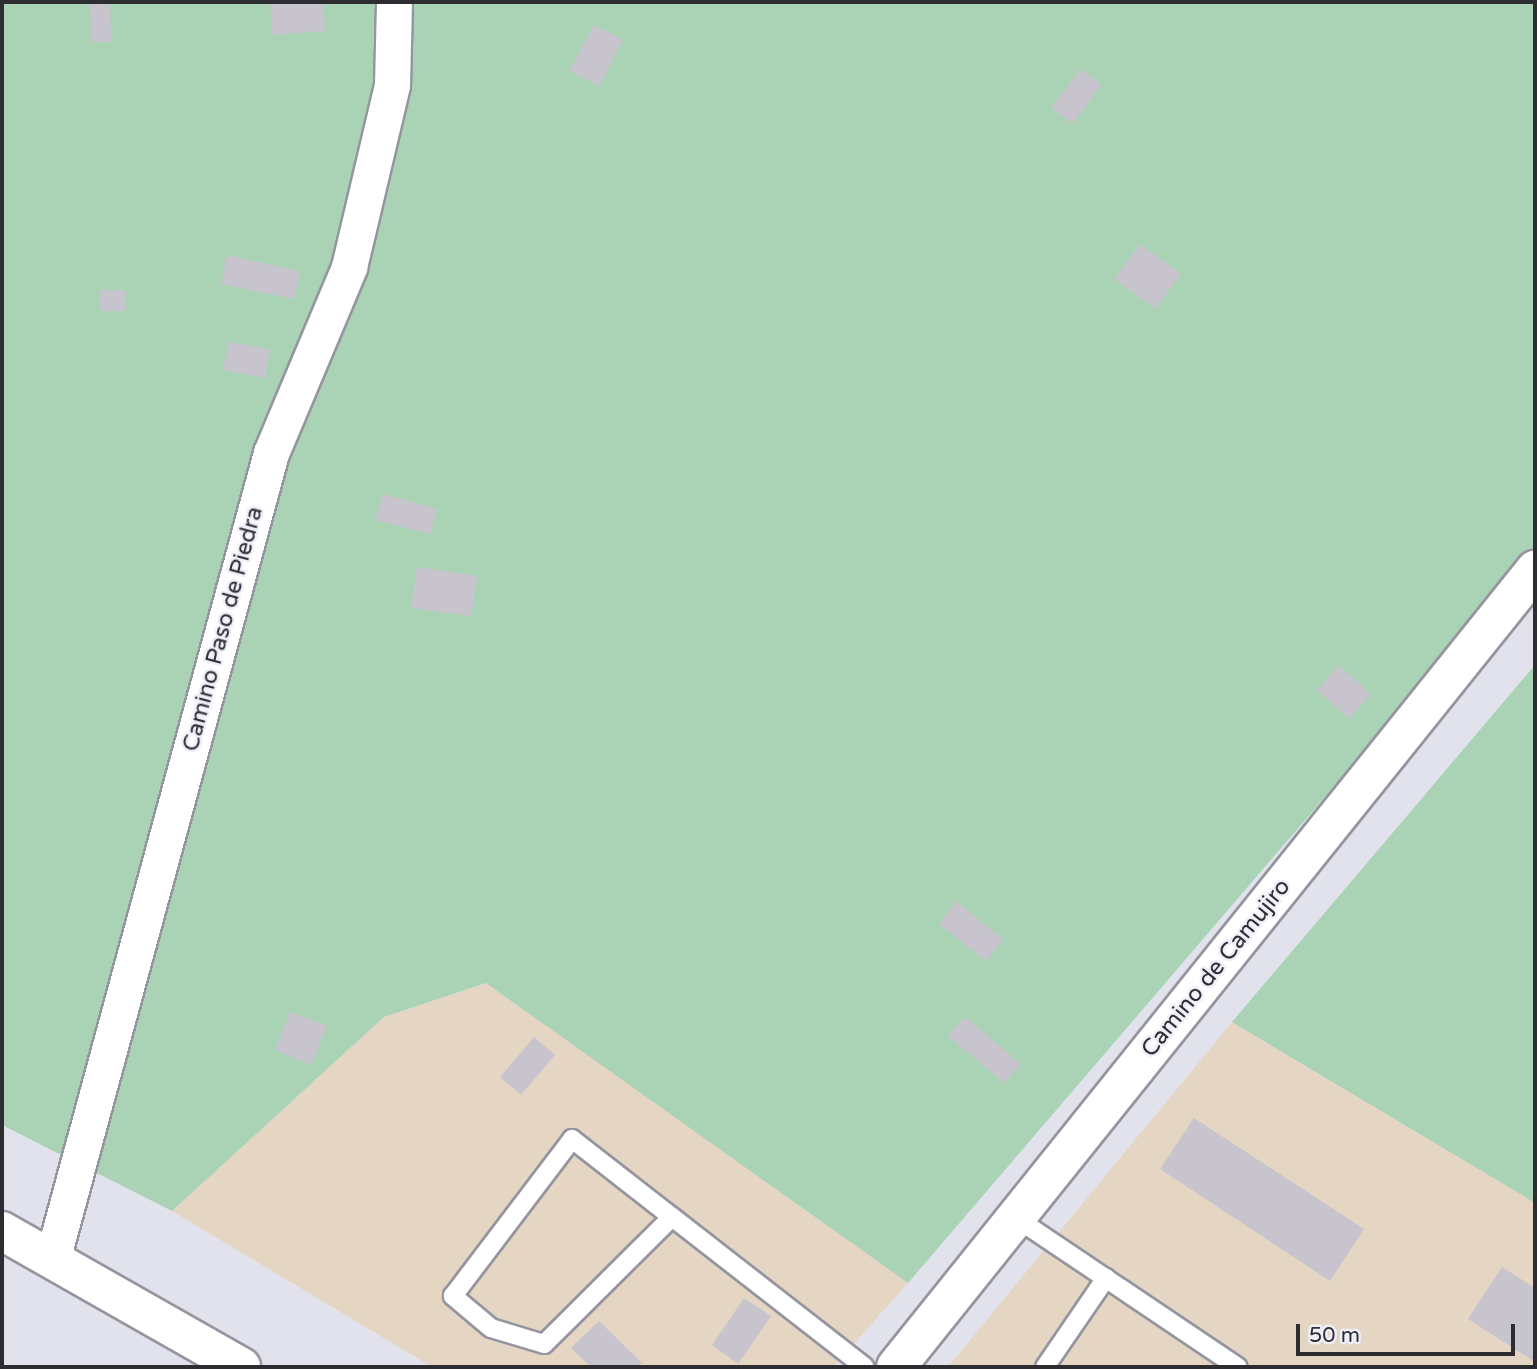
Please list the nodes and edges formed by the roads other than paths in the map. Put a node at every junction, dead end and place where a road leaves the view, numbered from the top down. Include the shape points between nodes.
1 (394, 2) edge
2 (1535, 570) edge
3 (672, 1217) junction
4 (1016, 1218) junction
5 (2, 1231) edge
6 (52, 1260) junction
7 (1105, 1278) junction
8 (241, 1367) edge
9 (865, 1367) edge
10 (896, 1367) edge
11 (1045, 1367) edge
12 (1238, 1367) edge

1 - 6 street, Camino Paso de Piedra via 392,85 349,267 271,453
2 - 4 street, Camino de Camujiro
3 - 3 lane via 572,1139 453,1296 492,1328 544,1343
3 - 9 lane
4 - 7 lane
4 - 10 street, Camino de Camujiro
5 - 6 street
6 - 8 street
7 - 11 lane
7 - 12 lane

